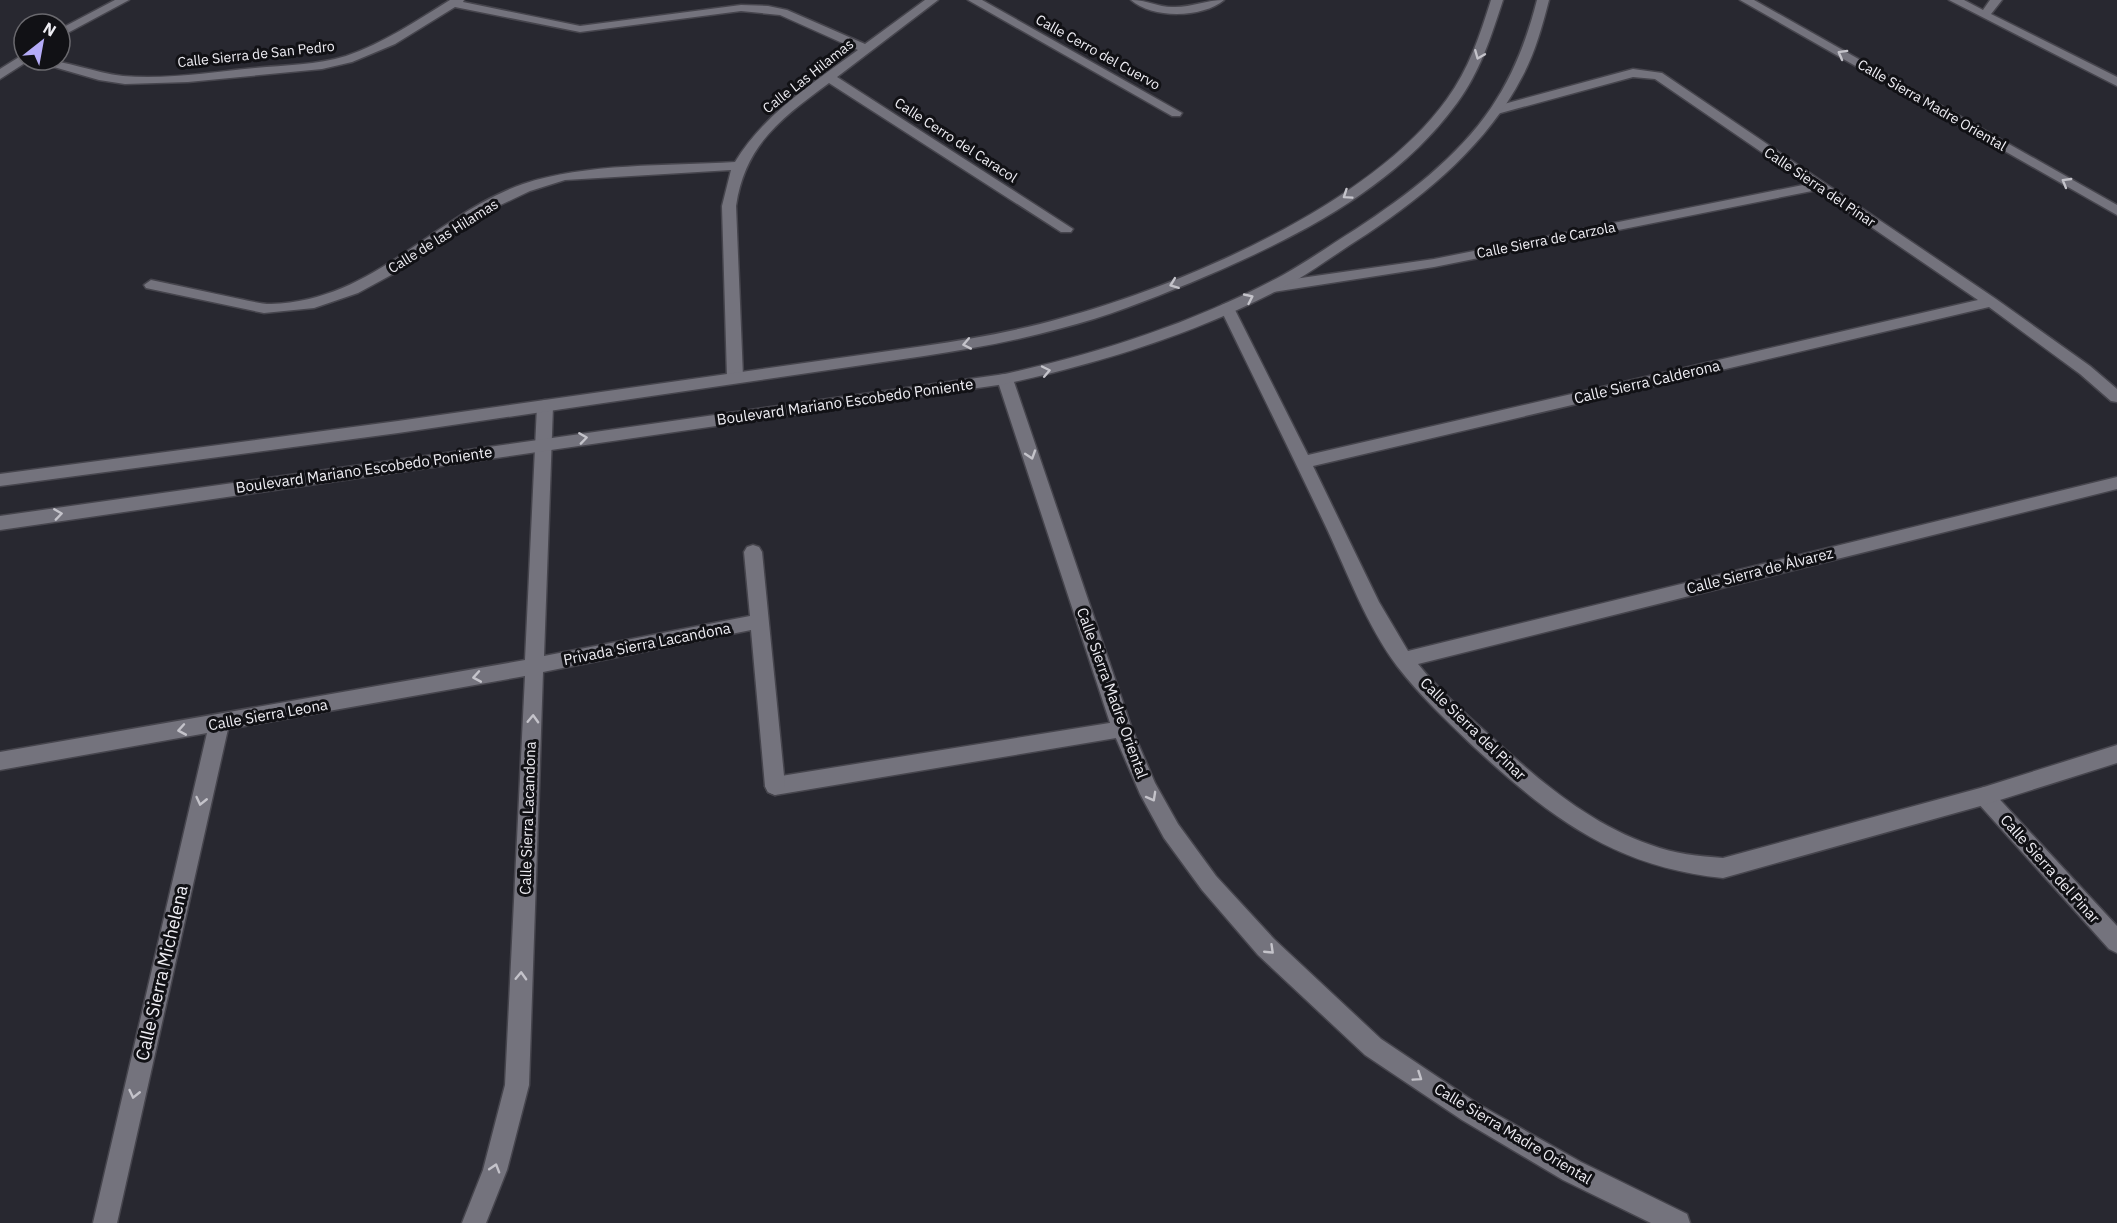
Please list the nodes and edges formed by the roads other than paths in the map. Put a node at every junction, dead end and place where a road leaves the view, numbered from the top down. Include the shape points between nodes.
1 (123, 0) edge
2 (932, 0) edge
3 (974, 0) edge
4 (1137, 0) edge
5 (1218, 0) edge
6 (1497, 0) edge
7 (1543, 0) edge
8 (1746, 0) edge
9 (1955, 0) edge
10 (1996, 0) edge
11 (455, 2) edge
12 (1984, 15) junction
13 (72, 28) edge
14 (866, 49) junction
15 (72, 68) edge
16 (829, 76) junction
17 (2117, 82) edge
18 (1497, 110) junction
19 (1176, 113) dead end
20 (740, 166) junction
21 (1818, 186) junction
22 (2117, 211) edge
23 (1066, 229) dead end
24 (151, 285) dead end
25 (1273, 287) junction
26 (1991, 302) junction
27 (1227, 308) junction
28 (735, 377) junction
29 (1005, 379) junction
30 (2117, 397) edge
31 (545, 406) junction
32 (543, 444) junction
33 (1303, 462) junction
34 (0, 480) edge
35 (2117, 483) edge
36 (0, 523) edge
37 (753, 552) dead end
38 (760, 621) junction
39 (1403, 660) junction
40 (535, 666) junction
41 (219, 724) junction
42 (1122, 729) junction
43 (2117, 754) edge
44 (0, 761) edge
45 (1984, 796) junction
46 (2117, 942) edge
47 (105, 1223) edge
48 (474, 1223) edge
49 (1678, 1223) edge

1 - 13 street
2 - 14 street, Calle Las Hilamas
3 - 19 street, Calle Cerro del Cuervo
4 - 5 street via 1172,12 1184,12
6 -> 28 street via 1478,61 1426,132 1391,165 1280,237 1228,263 1063,324 936,350
7 - 18 street, Boulevard Mariano Escobedo Poniente via 1533,44
22 -> 8 street, Calle Sierra Madre Oriental
9 - 12 street
10 - 12 street
11 - 14 street via 580,29 741,8 768,9
11 - 15 street, Calle Sierra de San Pedro via 391,42 348,59 322,64 188,78 125,80
12 - 17 street
14 - 16 street, Calle Las Hilamas
16 - 20 street, Calle Las Hilamas via 768,127
16 - 23 street, Calle Cerro del Caracol
18 - 21 street, Calle Sierra del Pinar via 1633,74 1650,74 1665,79
18 - 25 street, Boulevard Mariano Escobedo Poniente via 1447,169 1413,198
20 - 24 street, Calle de las Hilamas via 564,176 541,181 496,202 366,285 332,299 300,306 270,309
20 - 28 street, Calle Las Hilamas via 729,206
21 - 25 street, Calle Sierra de Carzola via 1434,263
21 - 26 street, Calle Sierra del Pinar
27 -> 25 street, Boulevard Mariano Escobedo Poniente
26 - 30 street, Calle Sierra del Pinar
26 - 33 street, Calle Sierra Calderona
29 -> 27 street, Boulevard Mariano Escobedo Poniente via 1066,367 1125,349
27 - 33 street, Calle Sierra del Pinar
28 - 31 street
32 -> 29 street, Boulevard Mariano Escobedo Poniente
29 -> 42 street, Calle Sierra Madre Oriental
31 - 32 street, Calle Sierra Lacandona
31 - 34 street
36 -> 32 street, Boulevard Mariano Escobedo Poniente
32 - 40 street, Calle Sierra Lacandona
33 - 39 street, Calle Sierra del Pinar
35 - 39 street, Calle Sierra de Álvarez
37 - 38 street
38 - 40 street, Privada Sierra Lacandona
38 - 42 street via 775,786
39 - 45 street, Calle Sierra del Pinar via 1516,773 1582,822 1640,853 1671,863 1723,868
40 -> 41 street, Calle Sierra Leona
48 -> 40 street, Calle Sierra Lacandona via 495,1170 517,1085
41 -> 44 street, Calle Sierra Leona
41 -> 47 street, Calle Sierra Michelena
42 -> 49 street, Calle Sierra Madre Oriental via 1166,823 1209,883 1266,947 1373,1047 1470,1113 1572,1171
43 - 45 street, Calle Sierra del Pinar
45 - 46 street, Calle Sierra del Pinar

